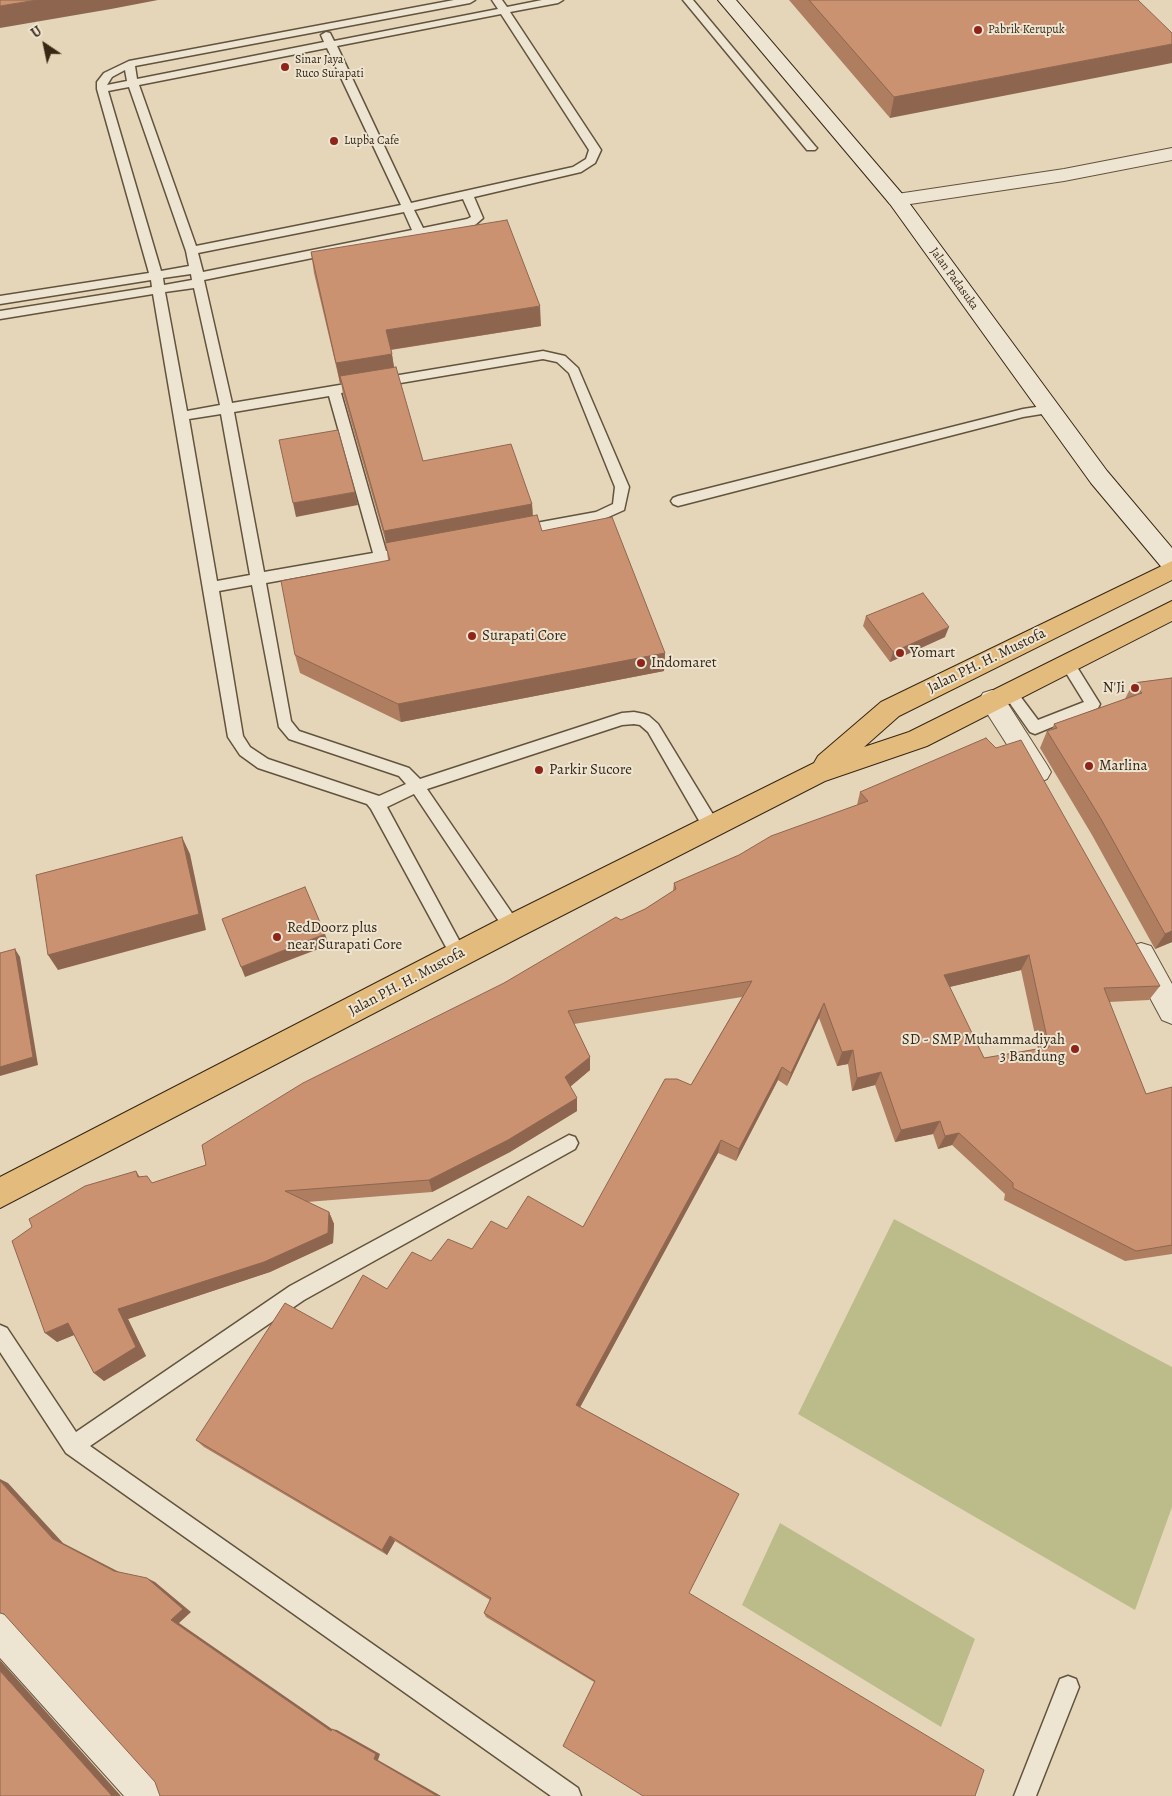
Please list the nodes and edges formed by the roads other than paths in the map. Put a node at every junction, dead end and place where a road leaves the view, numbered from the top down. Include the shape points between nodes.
1 (470, 0) edge
2 (497, 0) edge
3 (558, 0) edge
4 (688, 0) edge
5 (727, 0) edge
6 (504, 11) junction
7 (323, 29) junction
8 (331, 45) junction
9 (130, 64) junction
10 (134, 84) junction
11 (102, 89) junction
12 (811, 148) dead end
13 (1172, 154) edge
14 (467, 194) junction
15 (897, 200) junction
16 (408, 207) junction
17 (419, 232) junction
18 (192, 251) junction
19 (156, 275) junction
20 (198, 276) junction
21 (159, 290) junction
22 (0, 300) edge
23 (0, 315) edge
24 (334, 391) junction
25 (228, 409) junction
26 (1048, 409) junction
27 (182, 416) junction
28 (678, 501) dead end
29 (504, 534) edge
30 (419, 550) edge
31 (381, 558) junction
32 (1172, 564) edge
33 (1172, 570) edge
34 (259, 578) junction
35 (211, 587) junction
36 (1172, 610) edge
37 (1067, 662) junction
38 (1001, 696) junction
39 (816, 773) junction
40 (417, 786) junction
41 (1052, 796) edge
42 (377, 804) junction
43 (711, 826) junction
44 (512, 927) junction
45 (1131, 936) edge
46 (459, 955) junction
47 (1172, 1011) edge
48 (569, 1143) dead end
49 (0, 1193) edge
50 (0, 1335) edge
51 (73, 1446) junction
52 (0, 1631) edge
53 (1068, 1687) dead end
54 (149, 1796) edge
55 (570, 1796) edge
56 (1024, 1796) edge

1 - 7 lane
2 - 6 lane
3 - 6 lane
4 - 12 lane
5 - 15 street, Jalan Padasuka
6 - 8 lane
6 - 14 lane via 595,150 591,161 577,170
7 - 8 lane
7 - 9 lane
8 - 10 lane
8 - 16 lane
9 - 10 lane
9 - 11 lane via 108,75 102,82
10 - 11 lane
10 - 18 lane
11 - 19 lane
13 - 15 street via 1064,175
14 - 16 lane
14 - 17 lane via 477,218
15 - 26 street, Jalan Padasuka
16 - 17 lane
16 - 18 lane
17 - 20 lane
18 - 20 lane
19 - 20 lane
19 - 21 lane
19 - 22 lane
20 - 21 lane
20 - 25 lane
21 - 23 lane
21 - 27 lane
24 - 25 lane
24 - 29 lane via 543,355 561,359 574,371 622,487 618,507 599,516
24 - 31 lane
25 - 27 lane
25 - 34 lane
26 - 28 lane
26 - 32 street, Jalan Padasuka via 1099,477
27 - 35 lane
30 - 31 lane
31 - 34 lane
33 - 39 highway, Jalan PH. H. Mustofa via 890,708
34 - 35 lane
34 - 40 lane via 284,724 294,735 404,772
35 - 42 lane via 236,737 245,751 263,764 372,799
36 - 37 highway, Jalan PH. H. Mustofa
37 - 38 highway, Jalan PH. H. Mustofa
37 - 38 lane via 1093,704 1035,728
38 - 39 highway, Jalan PH. H. Mustofa via 918,739
38 - 41 street
39 - 43 highway, Jalan PH. H. Mustofa
40 - 42 lane
40 - 43 lane via 622,719 634,718 644,720 653,728
40 - 44 lane
42 - 46 lane
43 - 44 highway, Jalan PH. H. Mustofa
44 - 46 highway, Jalan PH. H. Mustofa
45 - 47 street
46 - 49 highway, Jalan PH. H. Mustofa
48 - 51 lane via 297,1293
50 - 51 lane
51 - 55 lane
52 - 54 street
53 - 56 lane

